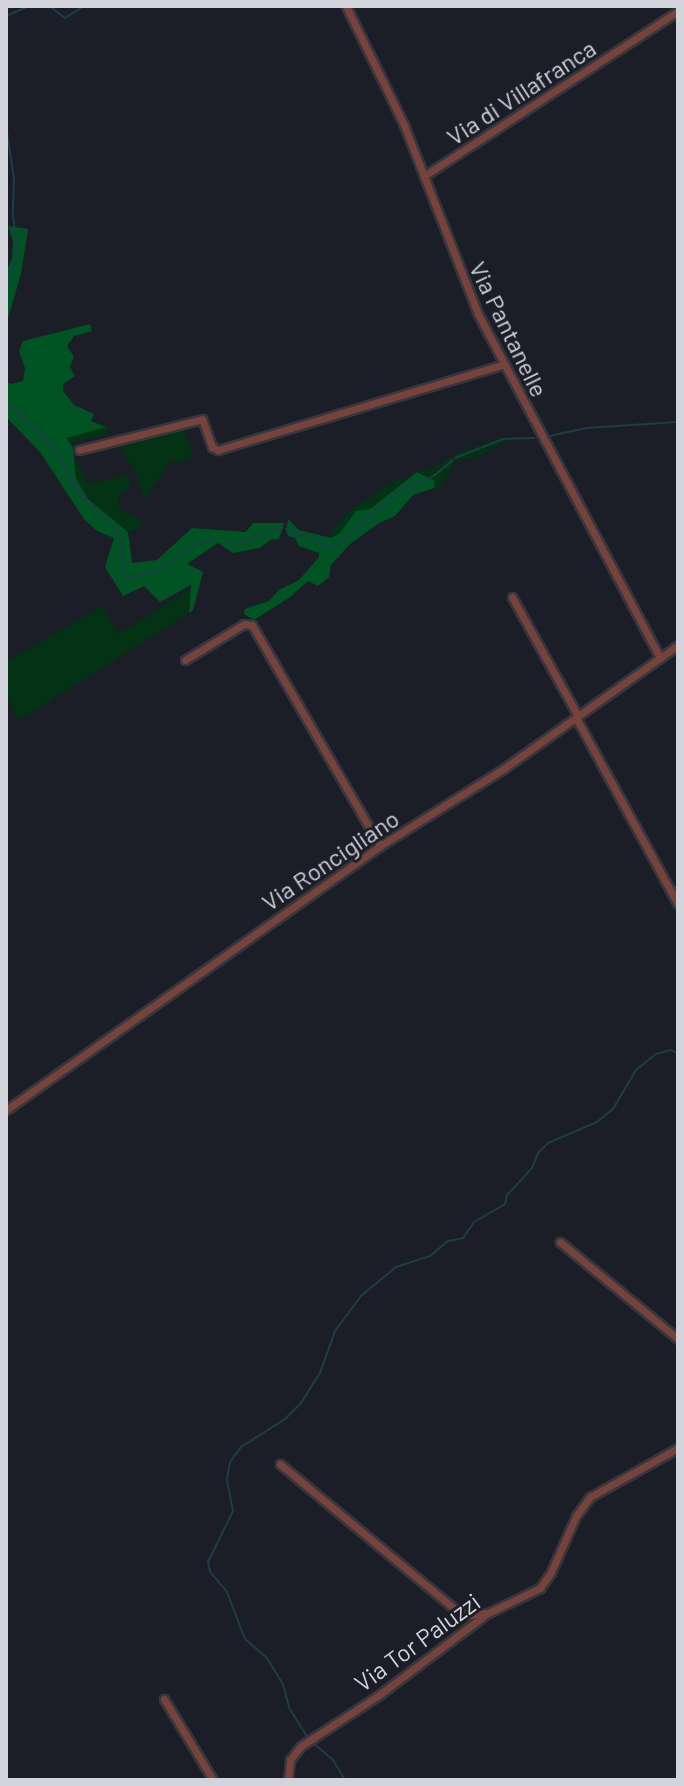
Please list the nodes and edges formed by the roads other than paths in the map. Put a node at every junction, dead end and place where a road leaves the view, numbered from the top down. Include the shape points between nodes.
1 (346, 6) edge
2 (678, 11) edge
3 (424, 176) junction
4 (504, 364) junction
5 (79, 450) dead end
6 (512, 597) dead end
7 (678, 645) edge
8 (660, 658) junction
9 (185, 660) dead end
10 (577, 717) junction
11 (380, 846) junction
12 (678, 904) edge
13 (6, 1110) edge
14 (560, 1242) dead end
15 (678, 1339) edge
16 (678, 1448) edge
17 (280, 1464) dead end
18 (488, 1613) junction
19 (164, 1699) dead end
20 (213, 1780) edge
21 (288, 1780) edge

1 - 3 street, Via Pantanelle
2 - 3 street, Via di Villafranca
3 - 4 street, Via Pantanelle via 464,282
4 - 5 street via 218,450 202,419
4 - 8 street, Via Pantanelle
6 - 10 street
7 - 8 street, Via Roncigliano
8 - 10 street, Via Roncigliano
9 - 11 street via 240,626 252,625
10 - 11 street, Via Roncigliano via 443,810
10 - 12 street
11 - 13 street, Via Roncigliano
14 - 15 street
16 - 18 street, Via Tor Paluzzi via 590,1497 574,1518 542,1586
17 - 18 street via 456,1610
18 - 21 street, Via Tor Paluzzi via 310,1740 291,1757
19 - 20 street

